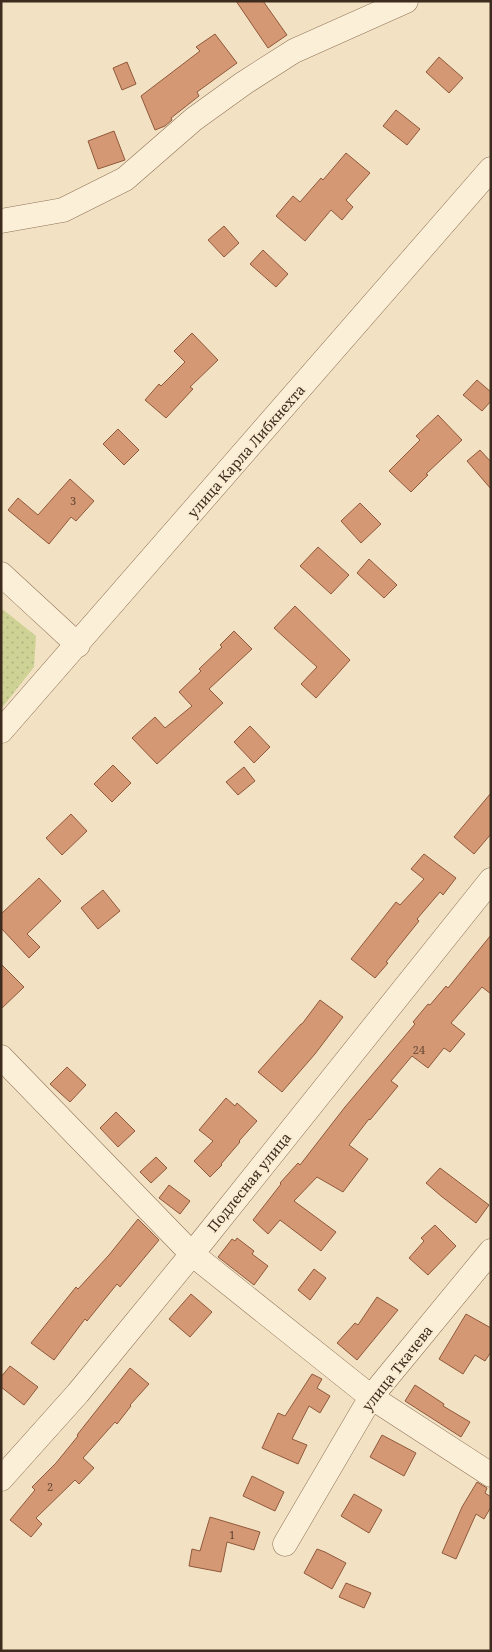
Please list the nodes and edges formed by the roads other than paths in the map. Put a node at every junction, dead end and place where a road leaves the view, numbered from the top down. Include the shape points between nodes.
1 (406, 1) edge
2 (491, 169) edge
3 (1, 221) edge
4 (1, 574) edge
5 (78, 645) junction
6 (1, 731) edge
7 (491, 880) edge
8 (1, 1057) edge
9 (491, 1251) edge
10 (192, 1254) junction
11 (371, 1397) junction
12 (491, 1475) edge
13 (1, 1479) edge
14 (285, 1544) dead end

1 - 3 street via 294,51 244,82 194,119 125,179 64,210
2 - 5 street, улица Карла Либкнехта
4 - 5 street
5 - 6 street, улица Карла Либкнехта
7 - 10 street, Подлесная улица
8 - 10 street
9 - 11 street, улица Ткачева
10 - 11 street
10 - 13 street, Подлесная улица via 78,1393
11 - 12 street
11 - 14 street, улица Ткачева

